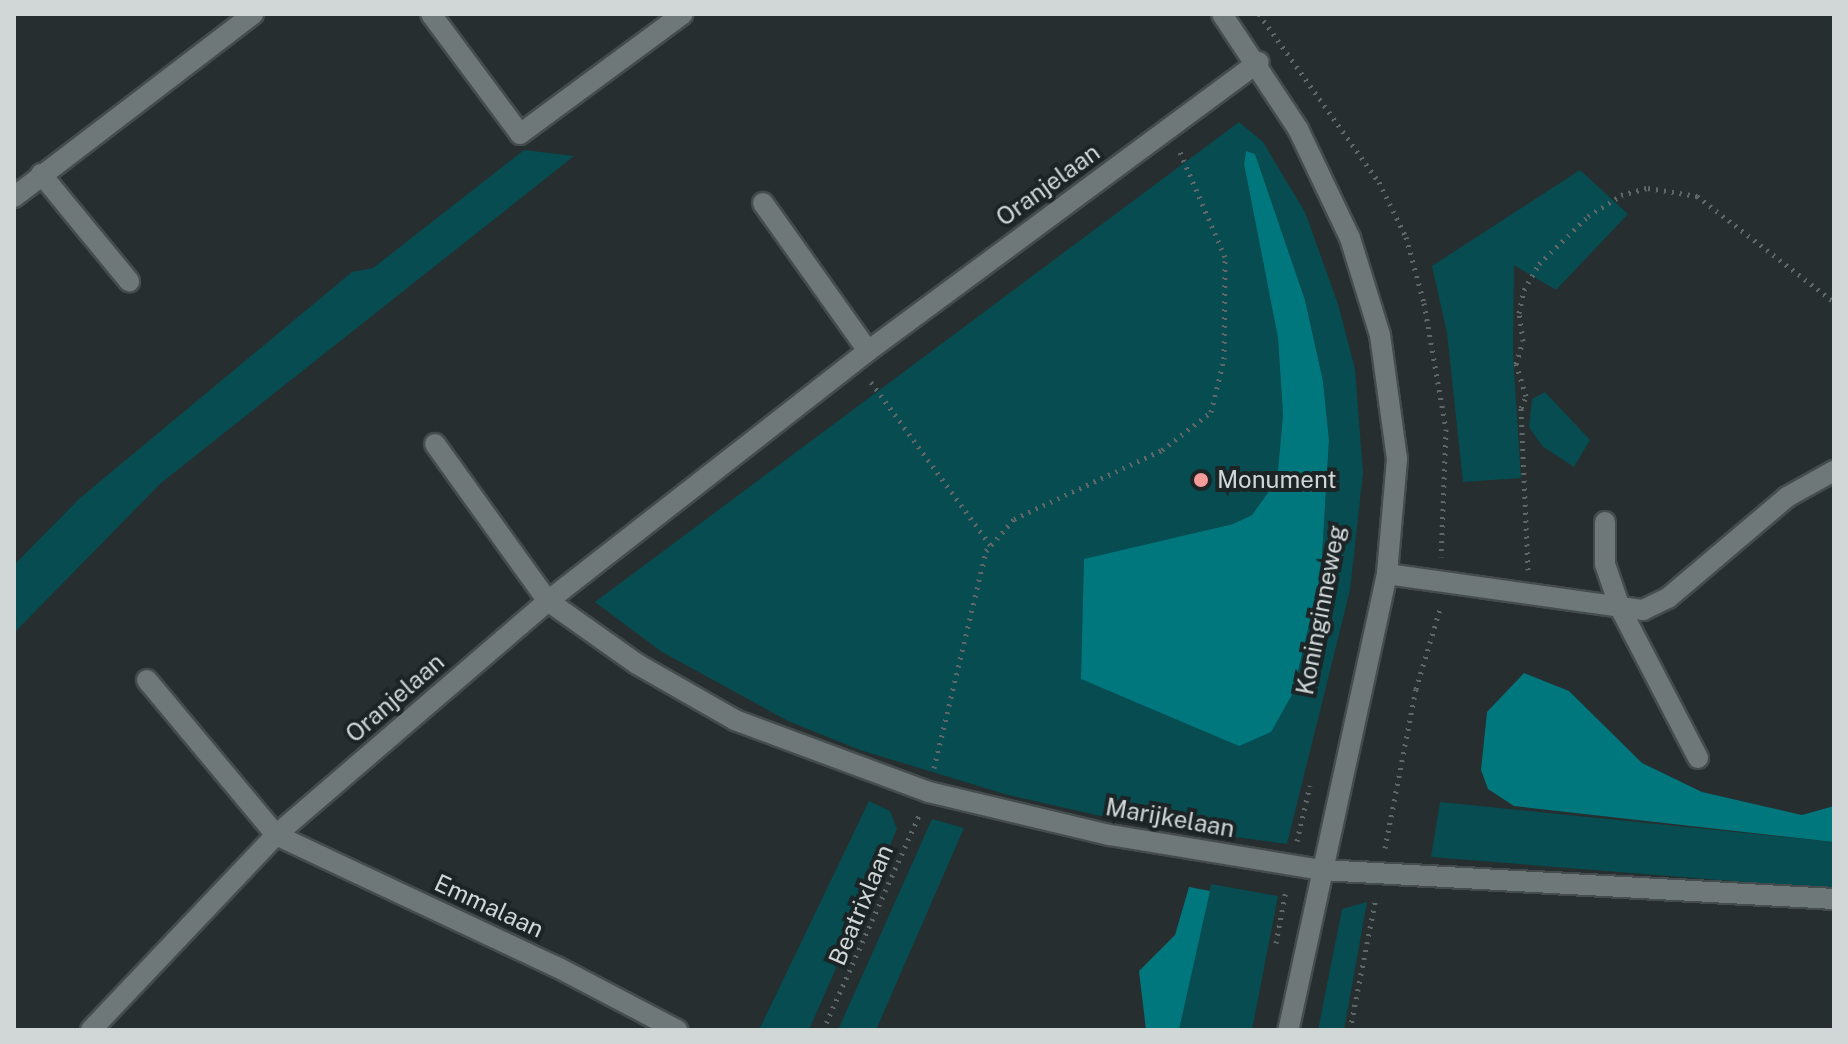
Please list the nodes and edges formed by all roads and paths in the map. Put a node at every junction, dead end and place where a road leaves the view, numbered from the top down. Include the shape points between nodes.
1 (253, 14) edge
2 (431, 14) edge
3 (683, 14) edge
4 (1222, 14) edge
5 (1259, 62) junction
6 (1168, 129) junction
7 (41, 174) junction
8 (14, 197) edge
9 (763, 203) dead end
10 (129, 281) dead end
11 (1834, 302) edge
12 (862, 355) junction
13 (435, 444) dead end
14 (1834, 471) edge
15 (1605, 522) dead end
16 (991, 546) junction
17 (1387, 574) junction
18 (1528, 595) junction
19 (548, 601) junction
20 (1620, 608) junction
21 (147, 680) dead end
22 (1698, 758) dead end
23 (1314, 772) dead end
24 (929, 792) junction
25 (276, 835) junction
26 (1291, 865) junction
27 (1322, 870) junction
28 (1834, 899) edge
29 (1274, 955) dead end
30 (91, 1030) edge
31 (677, 1030) edge
32 (823, 1030) edge
33 (1288, 1030) edge

1 - 7 street
2 - 3 street via 520,134
4 - 5 street
5 - 6 street, Oranjelaan
5 - 17 street via 1329,186 1380,335 1397,459
6 - 12 street, Oranjelaan
6 - 16 path via 1203,196 1225,257 1224,359 1211,412 1162,450 1014,519
7 - 8 street
7 - 10 street
9 - 12 street
11 - 18 path via 1722,212 1675,189 1621,195 1588,216 1554,249 1524,290 1519,313 1523,341 1516,364 1526,396 1521,408
12 - 16 path
12 - 19 street, Oranjelaan
13 - 19 street
14 - 20 street via 1787,497 1658,605
15 - 20 street via 1605,564
16 - 24 path, Beatrixlaan via 959,652
17 - 18 street
17 - 27 street
18 - 20 street
19 - 24 street, Marijkelaan via 637,664 735,720
19 - 25 street, Oranjelaan
20 - 22 street
21 - 25 street
23 - 26 path
24 - 26 street, Marijkelaan via 1110,835
24 - 32 path, Beatrixlaan
25 - 30 street, Oranjelaan
25 - 31 street, Emmalaan via 557,967
26 - 27 street, Marijkelaan
26 - 29 path
27 - 28 street, Marijkelaan
27 - 33 street

